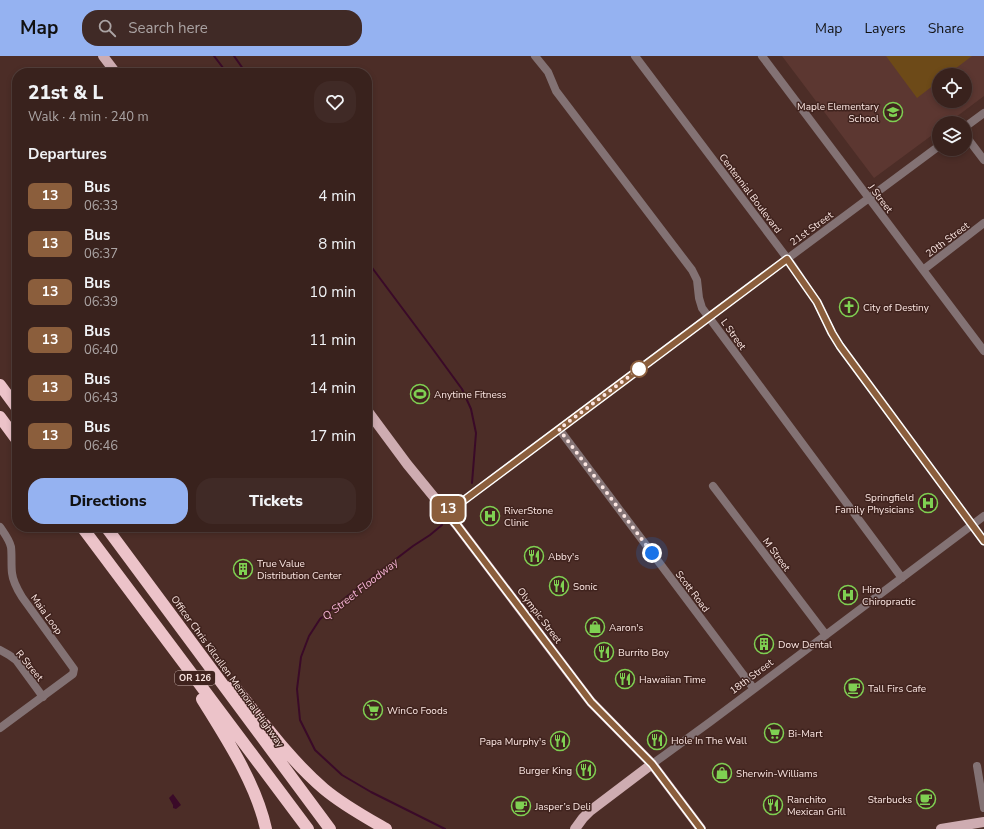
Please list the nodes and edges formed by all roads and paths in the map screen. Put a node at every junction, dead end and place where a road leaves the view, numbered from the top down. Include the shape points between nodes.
1 (103, 56) edge
2 (536, 56) edge
3 (635, 56) edge
4 (762, 56) edge
5 (112, 68) edge
6 (984, 113) edge
7 (972, 122) edge
8 (972, 144) edge
9 (932, 151) edge
10 (984, 160) edge
11 (869, 198) junction
12 (984, 224) edge
13 (787, 259) junction
14 (923, 270) junction
15 (709, 317) junction
16 (984, 352) edge
17 (0, 385) edge
18 (12, 401) edge
19 (372, 417) edge
20 (0, 418) edge
21 (559, 429) junction
22 (12, 434) edge
23 (713, 486) dead end
24 (445, 511) junction
25 (984, 516) edge
26 (972, 525) junction
27 (0, 527) edge
28 (86, 532) edge
29 (110, 532) edge
30 (984, 541) edge
31 (142, 575) junction
32 (902, 578) junction
33 (159, 630) junction
34 (826, 635) junction
35 (0, 650) edge
36 (754, 689) junction
37 (43, 697) junction
38 (0, 728) edge
39 (652, 764) junction
40 (977, 766) dead end
41 (984, 808) edge
42 (984, 822) edge
43 (266, 829) edge
44 (308, 829) edge
45 (330, 829) edge
46 (386, 829) edge
47 (575, 829) edge
48 (701, 829) edge
49 (941, 829) edge

1 - 5 main road
2 - 15 street, L Street via 548,72 556,91 692,270 702,308
3 - 13 street, Centennial Boulevard
4 - 11 street, J Street
6 - 7 street
8 - 10 street
9 - 11 street, 21st Street
11 - 13 street, 21st Street
11 - 14 street, J Street
12 - 14 street, 20th Street
13 - 15 street, 21st Street
13 - 26 street, Centennial Boulevard via 817,302 840,346
14 - 16 street, J Street
15 - 21 street, 21st Street
15 - 32 street, L Street
17 - 18 highway
19 - 24 main road, Olympic Street
20 - 22 highway
21 - 24 street, 21st Street via 459,504
21 - 36 street, Scott Road
23 - 34 street, M Street
24 - 39 main road, Olympic Street via 591,702
25 - 26 street, 18th Street
26 - 30 street, Centennial Boulevard
26 - 32 street, 18th Street
27 - 37 street, Maia Loop via 10,546 13,580 17,589 74,669 73,674
28 - 33 highway, OR 126
29 - 31 highway, Officer Chris Kilcullen Memorial Highway / OR 126
31 - 45 highway, Officer Chris Kilcullen Memorial Highway / OR 126
31 - 46 highway via 295,761 344,805
32 - 34 street, 18th Street
33 - 43 highway via 227,739 254,791
33 - 44 highway, OR 126
34 - 36 street, 18th Street
35 - 37 street, R Street via 16,660
36 - 39 street, 18th Street
37 - 38 street, Maia Loop
39 - 47 main road, 18th Street via 590,811
39 - 48 main road, Olympic Street
40 - 41 street
42 - 49 main road

